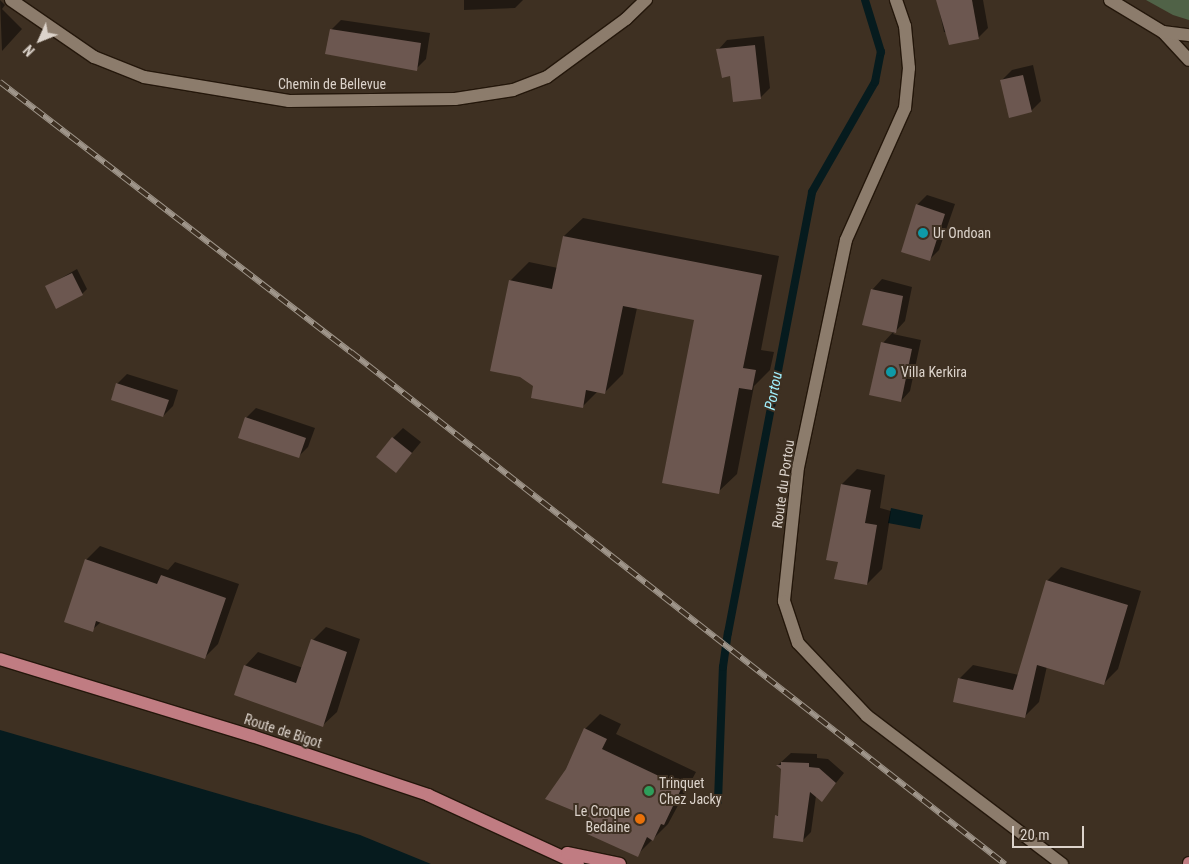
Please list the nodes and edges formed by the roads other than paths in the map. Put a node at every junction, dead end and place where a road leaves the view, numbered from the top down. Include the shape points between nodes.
1 (11, 0) edge
2 (646, 0) edge
3 (896, 0) edge
4 (1110, 0) edge
5 (1163, 32) junction
6 (1189, 35) edge
7 (1189, 60) edge
8 (0, 659) edge
9 (549, 850) junction
10 (578, 864) edge
11 (620, 864) edge
12 (1062, 864) edge

1 - 2 street, Chemin de Bellevue via 94,57 144,77 289,101 455,99 513,90 547,77
3 - 12 street, Route du Portou via 905,26 908,68 905,108 846,240 798,467 784,601 798,643 867,716
4 - 5 street
5 - 6 street
5 - 7 street
8 - 9 main road, Route de Bigot via 252,736 428,795
9 - 10 main road, Route de Bigot
9 - 11 main road, Route de Bigot

